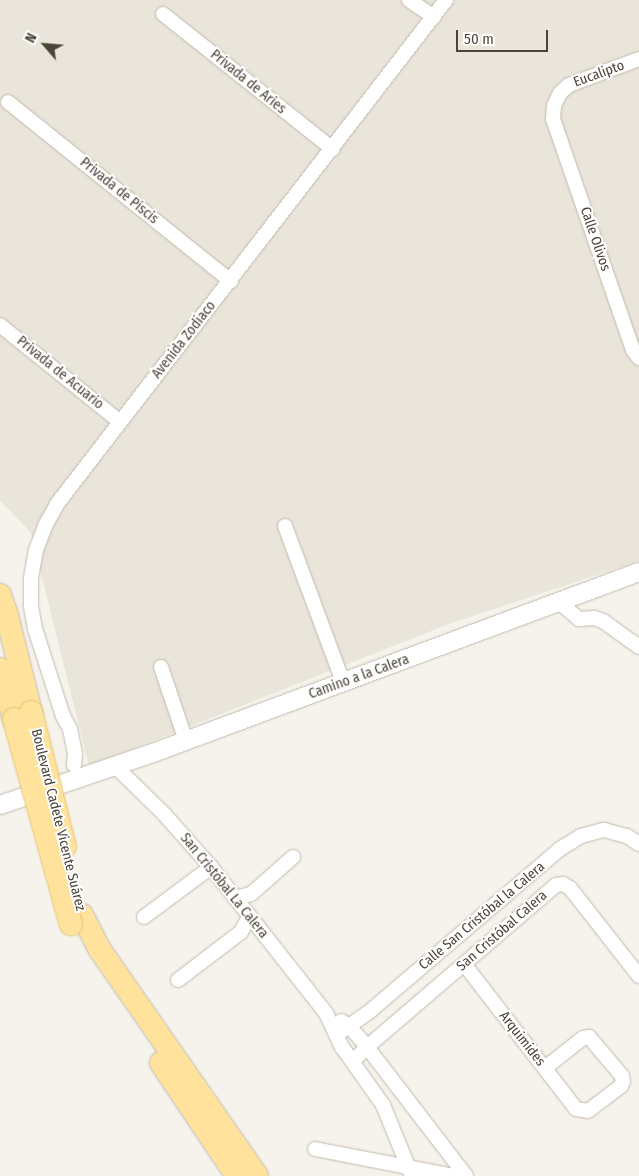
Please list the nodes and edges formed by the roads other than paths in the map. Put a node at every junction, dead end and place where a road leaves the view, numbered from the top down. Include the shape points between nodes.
1 (409, 0) edge
2 (446, 0) edge
3 (163, 14) dead end
4 (434, 17) junction
5 (639, 60) edge
6 (8, 102) dead end
7 (553, 119) joint
8 (333, 149) junction
9 (231, 281) junction
10 (0, 324) edge
11 (639, 358) edge
12 (120, 422) junction
13 (285, 526) dead end
14 (639, 572) edge
15 (0, 595) edge
16 (560, 603) junction
17 (639, 647) edge
18 (161, 667) dead end
19 (0, 669) edge
20 (343, 682) junction
21 (22, 716) junction
22 (186, 741) junction
23 (115, 766) junction
24 (76, 772) junction
25 (0, 806) edge
26 (639, 844) edge
27 (293, 858) dead end
28 (211, 867) junction
29 (235, 898) junction
30 (144, 917) dead end
31 (250, 917) junction
32 (76, 920) junction
33 (464, 964) junction
34 (639, 976) edge
35 (178, 980) dead end
36 (326, 1013) junction
37 (349, 1026) junction
38 (336, 1035) junction
39 (367, 1047) junction
40 (353, 1061) junction
41 (545, 1068) junction
42 (316, 1149) dead end
43 (410, 1171) edge
44 (237, 1176) edge
45 (257, 1176) edge
46 (454, 1176) edge
47 (466, 1176) edge

1 - 4 street
2 - 4 street, Avenida Zodíaco
3 - 8 street, Privada de Aries
4 - 8 street, Avenida Zodíaco
5 - 7 street, Eucalipto via 569,85 560,93
6 - 9 street, Privada de Piscis
7 - 11 street, Calle Olivos via 633,350
8 - 9 street, Avenida Zodíaco
9 - 12 street, Avenida Zodíaco
10 - 12 street, Privada de Acuario
12 - 24 street, Avenida Zodíaco via 53,512 45,526 33,569 31,606 35,629 70,729 76,753
13 - 20 street
14 - 16 street, Camino a la Calera
15 - 21 main road, Boulevard Cadete Vicente Suárez via 6,612
16 - 17 street via 579,618 603,621
16 - 20 street, Camino a la Calera
18 - 22 street
19 - 21 main road, Boulevard Cadete Vicente Suárez
20 - 22 street, Camino a la Calera
21 - 32 main road, Boulevard Cadete Vicente Suárez, bridge
22 - 23 street, Camino a la Calera
23 - 24 street, Camino a la Calera
23 - 28 street, San Cristóbal La Calera
24 - 25 street, Camino a la Calera
26 - 37 street, Calle San Cristóbal la Calera via 627,836 604,830 581,836 560,849
27 - 29 street via 251,894
28 - 29 street, San Cristóbal La Calera
28 - 30 street
29 - 31 street, San Cristóbal La Calera
31 - 35 street via 241,932
31 - 36 street, San Cristóbal La Calera
32 - 44 main road, Boulevard Cadete Vicente Suárez via 89,958
32 - 45 main road, Boulevard Cadete Vicente Suárez
33 - 34 street, San Cristóbal Calera via 556,885 563,884 570,888
33 - 39 street, San Cristóbal Calera
33 - 41 street, Arquimides
36 - 37 street, San Cristóbal La Calera
36 - 38 street, San Cristóbal La Calera
37 - 38 street, Calle San Cristóbal la Calera
37 - 39 street, San Cristóbal La Calera
38 - 40 street, San Cristóbal La Calera
39 - 40 street, San Cristóbal Calera
39 - 47 street, San Cristóbal La Calera
40 - 43 street, San Cristóbal La Calera via 383,1105
41 - 41 street, Arquimides via 583,1038 589,1037 623,1081 588,1111 582,1111 576,1108
42 - 43 street
43 - 46 street

